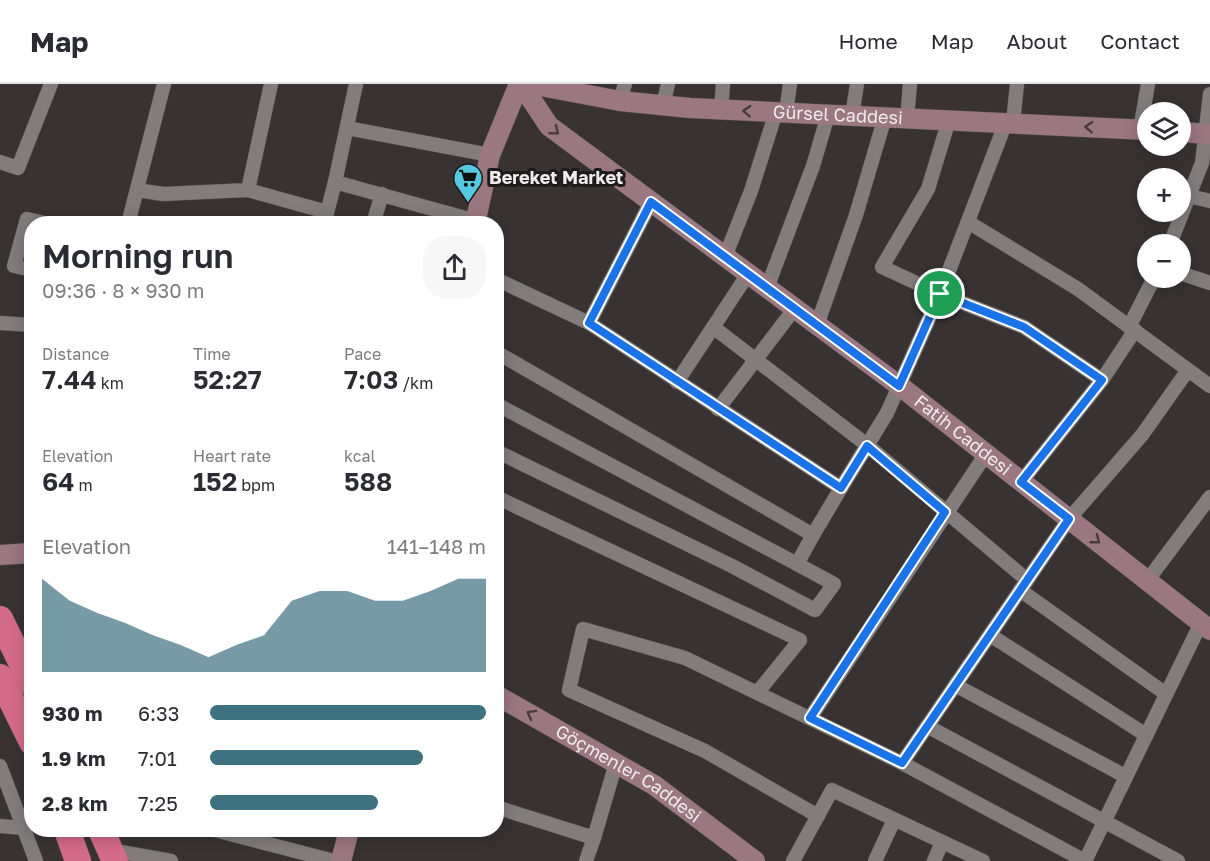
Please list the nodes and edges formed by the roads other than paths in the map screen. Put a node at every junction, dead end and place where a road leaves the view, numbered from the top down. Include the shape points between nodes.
1 (51, 84) edge
2 (164, 84) edge
3 (271, 84) edge
4 (356, 84) edge
5 (520, 84) edge
6 (530, 84) edge
7 (668, 84) edge
8 (723, 84) edge
9 (790, 84) edge
10 (857, 84) edge
11 (910, 84) edge
12 (1017, 84) edge
13 (1148, 84) edge
14 (622, 92) edge
15 (1210, 94) edge
16 (1146, 102) edge
17 (663, 105) junction
18 (721, 110) junction
19 (781, 112) junction
20 (828, 115) junction
21 (852, 116) junction
22 (885, 117) junction
23 (907, 118) junction
24 (949, 120) junction
25 (1010, 123) junction
26 (347, 128) junction
27 (1137, 130) edge
28 (1191, 133) edge
29 (1209, 134) edge
30 (490, 154) junction
31 (0, 162) edge
32 (335, 182) junction
33 (137, 190) junction
34 (248, 190) junction
35 (1191, 191) edge
36 (382, 194) junction
37 (1191, 196) edge
38 (1210, 201) edge
39 (651, 202) junction
40 (130, 216) edge
41 (320, 216) edge
42 (326, 216) edge
43 (375, 216) edge
44 (455, 216) edge
45 (476, 216) edge
46 (968, 222) junction
47 (24, 230) edge
48 (725, 257) junction
49 (24, 268) edge
50 (748, 274) junction
51 (1191, 277) edge
52 (504, 283) edge
53 (1210, 283) edge
54 (767, 288) junction
55 (1150, 288) edge
56 (940, 294) junction
57 (795, 308) junction
58 (0, 323) edge
59 (589, 323) junction
60 (24, 324) edge
61 (817, 325) junction
62 (713, 327) junction
63 (1132, 328) junction
64 (504, 356) edge
65 (757, 360) junction
66 (1188, 370) junction
67 (1102, 380) junction
68 (677, 382) junction
69 (899, 386) junction
70 (1210, 386) edge
71 (504, 408) edge
72 (718, 409) junction
73 (867, 446) junction
74 (986, 453) junction
75 (504, 455) edge
76 (1021, 482) junction
77 (841, 488) junction
78 (1210, 497) edge
79 (504, 501) edge
80 (945, 512) junction
81 (1069, 519) junction
82 (813, 535) junction
83 (24, 554) edge
84 (0, 555) edge
85 (798, 564) junction
86 (1147, 581) junction
87 (1023, 585) junction
88 (0, 619) edge
89 (1206, 627) edge
90 (990, 634) junction
91 (24, 668) edge
92 (0, 677) edge
93 (955, 685) junction
94 (757, 693) junction
95 (1166, 694) junction
96 (504, 700) edge
97 (810, 718) junction
98 (24, 726) edge
99 (927, 726) junction
100 (1146, 735) junction
101 (616, 763) junction
102 (902, 763) junction
103 (2, 774) edge
104 (1125, 776) junction
105 (504, 810) edge
106 (818, 816) junction
107 (894, 820) junction
108 (1103, 820) junction
109 (0, 826) edge
110 (22, 828) junction
111 (24, 833) edge
112 (26, 837) edge
113 (69, 837) edge
114 (242, 837) edge
115 (347, 837) edge
116 (594, 838) junction
117 (942, 842) junction
118 (108, 847) edge
119 (36, 861) edge
120 (78, 861) edge
121 (171, 861) edge
122 (334, 861) edge
123 (341, 861) edge
124 (586, 861) edge
125 (755, 861) edge
126 (793, 861) edge
127 (875, 861) edge
128 (934, 861) edge
129 (983, 861) edge
130 (1085, 861) edge
131 (1178, 861) edge

1 - 31 street via 18,168
2 - 33 street
3 - 34 street
4 - 26 street
5 - 30 street
5 -> 39 street, Fatih Caddesi via 549,126
6 - 14 street, Gürsel Caddesi
7 - 17 street
8 - 18 street
9 - 19 street
10 - 21 street
11 - 23 street
12 - 25 street
13 - 16 street
14 - 17 street, Gürsel Caddesi
15 - 29 street
17 - 18 street, Gürsel Caddesi
19 -> 18 street, Gürsel Caddesi
19 - 20 street, Gürsel Caddesi
19 - 48 street
20 - 21 street, Gürsel Caddesi
20 - 54 street
21 - 22 street, Gürsel Caddesi
22 - 23 street, Gürsel Caddesi
22 - 61 street
23 - 24 street, Gürsel Caddesi
24 - 25 street, Gürsel Caddesi
24 - 56 street via 928,189 882,267
27 -> 25 street, Gürsel Caddesi
25 - 46 street
26 - 30 street
26 - 32 street
28 - 29 street
29 - 35 street
30 - 45 street
32 - 36 street
32 - 42 street
33 - 34 street via 162,194
33 - 40 street
34 - 41 street
36 - 43 street
36 - 44 street
37 - 38 street
39 - 48 street, Fatih Caddesi
39 - 59 street
46 - 56 street
46 - 63 street via 1078,289
47 - 49 street via 14,266
48 - 50 street, Fatih Caddesi
50 - 54 street, Fatih Caddesi
50 - 62 street
51 - 53 street
52 - 59 street
54 - 57 street, Fatih Caddesi
55 - 63 street
56 - 67 street via 1024,327
56 - 69 street
57 - 61 street, Fatih Caddesi
57 - 65 street
58 - 60 street
59 - 68 street
61 - 69 street, Fatih Caddesi
62 - 65 street
62 - 68 street
63 - 66 street
63 - 67 street
64 - 82 street
65 - 72 street
65 - 73 street
66 - 70 street
66 - 81 street via 1142,435
67 - 76 street
68 - 72 street
69 - 73 street
69 - 74 street, Fatih Caddesi
71 - 85 street
72 - 77 street
73 - 77 street
73 - 80 street
74 - 76 street, Fatih Caddesi
74 - 80 street
75 - 85 street via 815,610 834,584
76 - 81 street, Fatih Caddesi
77 - 82 street
78 - 86 street
79 - 94 street via 800,640
80 - 87 street
80 - 97 street
81 -> 86 street, Fatih Caddesi
81 - 87 street
82 - 85 street
83 - 84 street
86 - 89 street, Fatih Caddesi
87 - 90 street
87 - 95 street
88 - 91 highway
89 - 95 street
90 - 93 street
90 - 100 street
92 - 98 highway
93 - 99 street
93 - 104 street
94 - 97 street
94 - 106 street via 685,658 583,629 569,690 705,751
95 - 100 street
101 -> 96 street, Göçmenler Caddesi
97 - 102 street
99 - 102 street
99 - 108 street
100 - 104 street
101 - 116 street
101 - 125 street, Göçmenler Caddesi via 654,784
102 - 130 street
103 - 110 street
104 - 108 street
105 - 116 street
106 - 107 street via 832,790
106 - 126 street
107 - 117 street
107 - 127 street
108 - 130 street
108 - 131 street
109 - 110 street
110 - 111 street
112 - 119 street
113 - 120 highway
114 - 122 street
115 - 123 street
116 - 124 street
117 - 128 street
117 - 129 street
118 - 121 street

